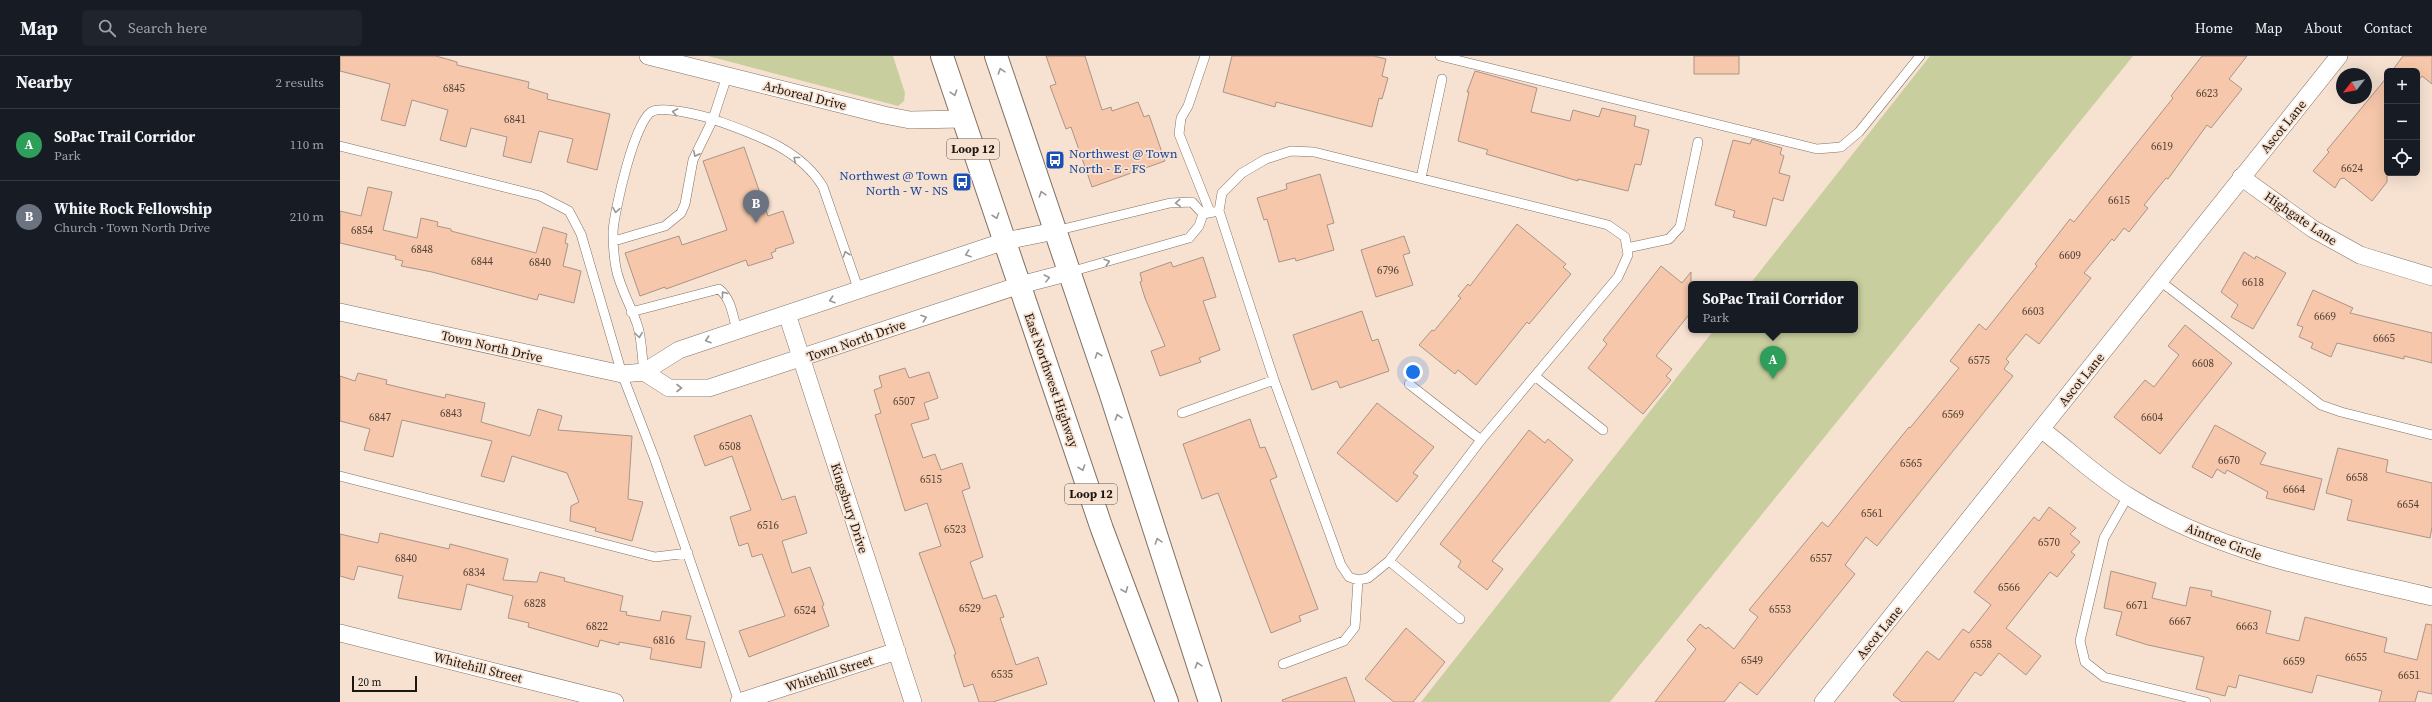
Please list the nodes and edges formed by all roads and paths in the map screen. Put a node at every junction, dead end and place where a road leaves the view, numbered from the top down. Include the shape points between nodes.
1 (648, 56) edge
2 (942, 56) edge
3 (996, 56) edge
4 (1205, 56) edge
5 (1440, 56) edge
6 (1920, 56) edge
7 (2339, 56) edge
8 (727, 76) junction
9 (1442, 79) dead end
10 (713, 119) junction
11 (963, 119) junction
12 (1698, 142) dead end
13 (340, 146) edge
14 (2241, 177) junction
15 (1421, 178) junction
16 (1210, 212) junction
17 (1055, 232) junction
18 (614, 241) junction
19 (1005, 241) junction
20 (1627, 248) junction
21 (1070, 272) junction
22 (2432, 277) edge
23 (2160, 281) junction
24 (1020, 285) junction
25 (859, 291) junction
26 (340, 312) edge
27 (631, 312) junction
28 (787, 314) junction
29 (737, 330) junction
30 (801, 359) junction
31 (644, 372) junction
32 (622, 374) junction
33 (1536, 377) junction
34 (1274, 380) junction
35 (1409, 384) dead end
36 (1182, 413) dead end
37 (2041, 429) junction
38 (1603, 430) dead end
39 (2432, 435) edge
40 (1482, 440) junction
41 (340, 476) edge
42 (2128, 496) junction
43 (688, 553) junction
44 (1389, 561) junction
45 (1358, 580) junction
46 (2432, 597) edge
47 (1460, 619) dead end
48 (340, 633) edge
49 (897, 651) junction
50 (1283, 664) dead end
51 (615, 702) edge
52 (739, 702) edge
53 (913, 702) edge
54 (1167, 702) edge
55 (1210, 702) edge
56 (1823, 702) edge
57 (2206, 702) edge

1 - 8 street, Arboreal Drive
2 -> 11 main road, East Northwest Highway / Loop 12
17 -> 3 main road
4 - 16 lane via 1188,106 1181,118 1179,134
5 - 6 lane via 1816,149 1841,147 1858,132
7 - 14 street, Ascot Lane
8 - 10 lane
8 - 11 street, Arboreal Drive via 910,120
9 - 15 lane
10 -> 18 lane via 693,160 681,213 665,226
10 -> 18 lane via 663,109 648,113 638,129 617,206
25 -> 10 lane via 818,180 797,159 768,139
11 -> 19 main road, East Northwest Highway / Loop 12
12 - 20 lane via 1680,226 1669,239
13 - 32 lane via 540,196 569,211 581,234
14 - 22 street, Highgate Lane via 2313,229 2360,255
14 - 23 street, Ascot Lane
15 - 16 lane via 1314,152 1291,151 1266,160 1242,173 1222,193
15 - 20 lane via 1608,225 1625,238
16 -> 17 lane via 1192,202 1170,203
21 -> 16 lane via 1189,238
16 - 34 lane
17 - 19 street, Town North Drive
17 - 21 main road
18 - 27 lane via 616,268
19 - 24 main road, East Northwest Highway / Loop 12
19 -> 25 street, Town North Drive
20 - 33 lane via 1628,255 1618,277
24 -> 21 street, Town North Drive
55 -> 21 main road
23 - 37 street, Ascot Lane
23 - 39 lane via 2321,405
30 -> 24 street, Town North Drive
24 -> 54 main road, East Northwest Highway / Loop 12 via 1102,529
25 -> 28 street, Town North Drive
26 - 32 street, Town North Drive
29 -> 27 lane via 729,301 719,289
27 -> 31 lane via 638,328
28 - 29 street, Town North Drive
28 - 30 street, Kingsbury Drive
29 -> 31 street, Town North Drive via 679,350
31 -> 30 street, Town North Drive via 669,388 709,388
30 - 49 street, Kingsbury Drive
31 - 32 street, Town North Drive
32 - 43 lane
33 - 38 lane
33 - 40 lane
34 - 36 lane
34 - 45 lane via 1341,565 1349,577
35 - 40 lane
37 - 42 street, Aintree Circle
37 - 56 street, Ascot Lane
40 - 44 lane
41 - 43 lane via 655,557
42 - 46 street, Aintree Circle via 2192,530 2256,555
42 - 57 lane via 2104,538 2080,641 2085,662 2104,677
43 - 52 lane
44 - 45 lane via 1368,578
44 - 47 lane
45 - 50 lane via 1355,627 1344,641
48 - 51 street, Whitehill Street
49 - 52 street, Whitehill Street
49 - 53 street, Kingsbury Drive

